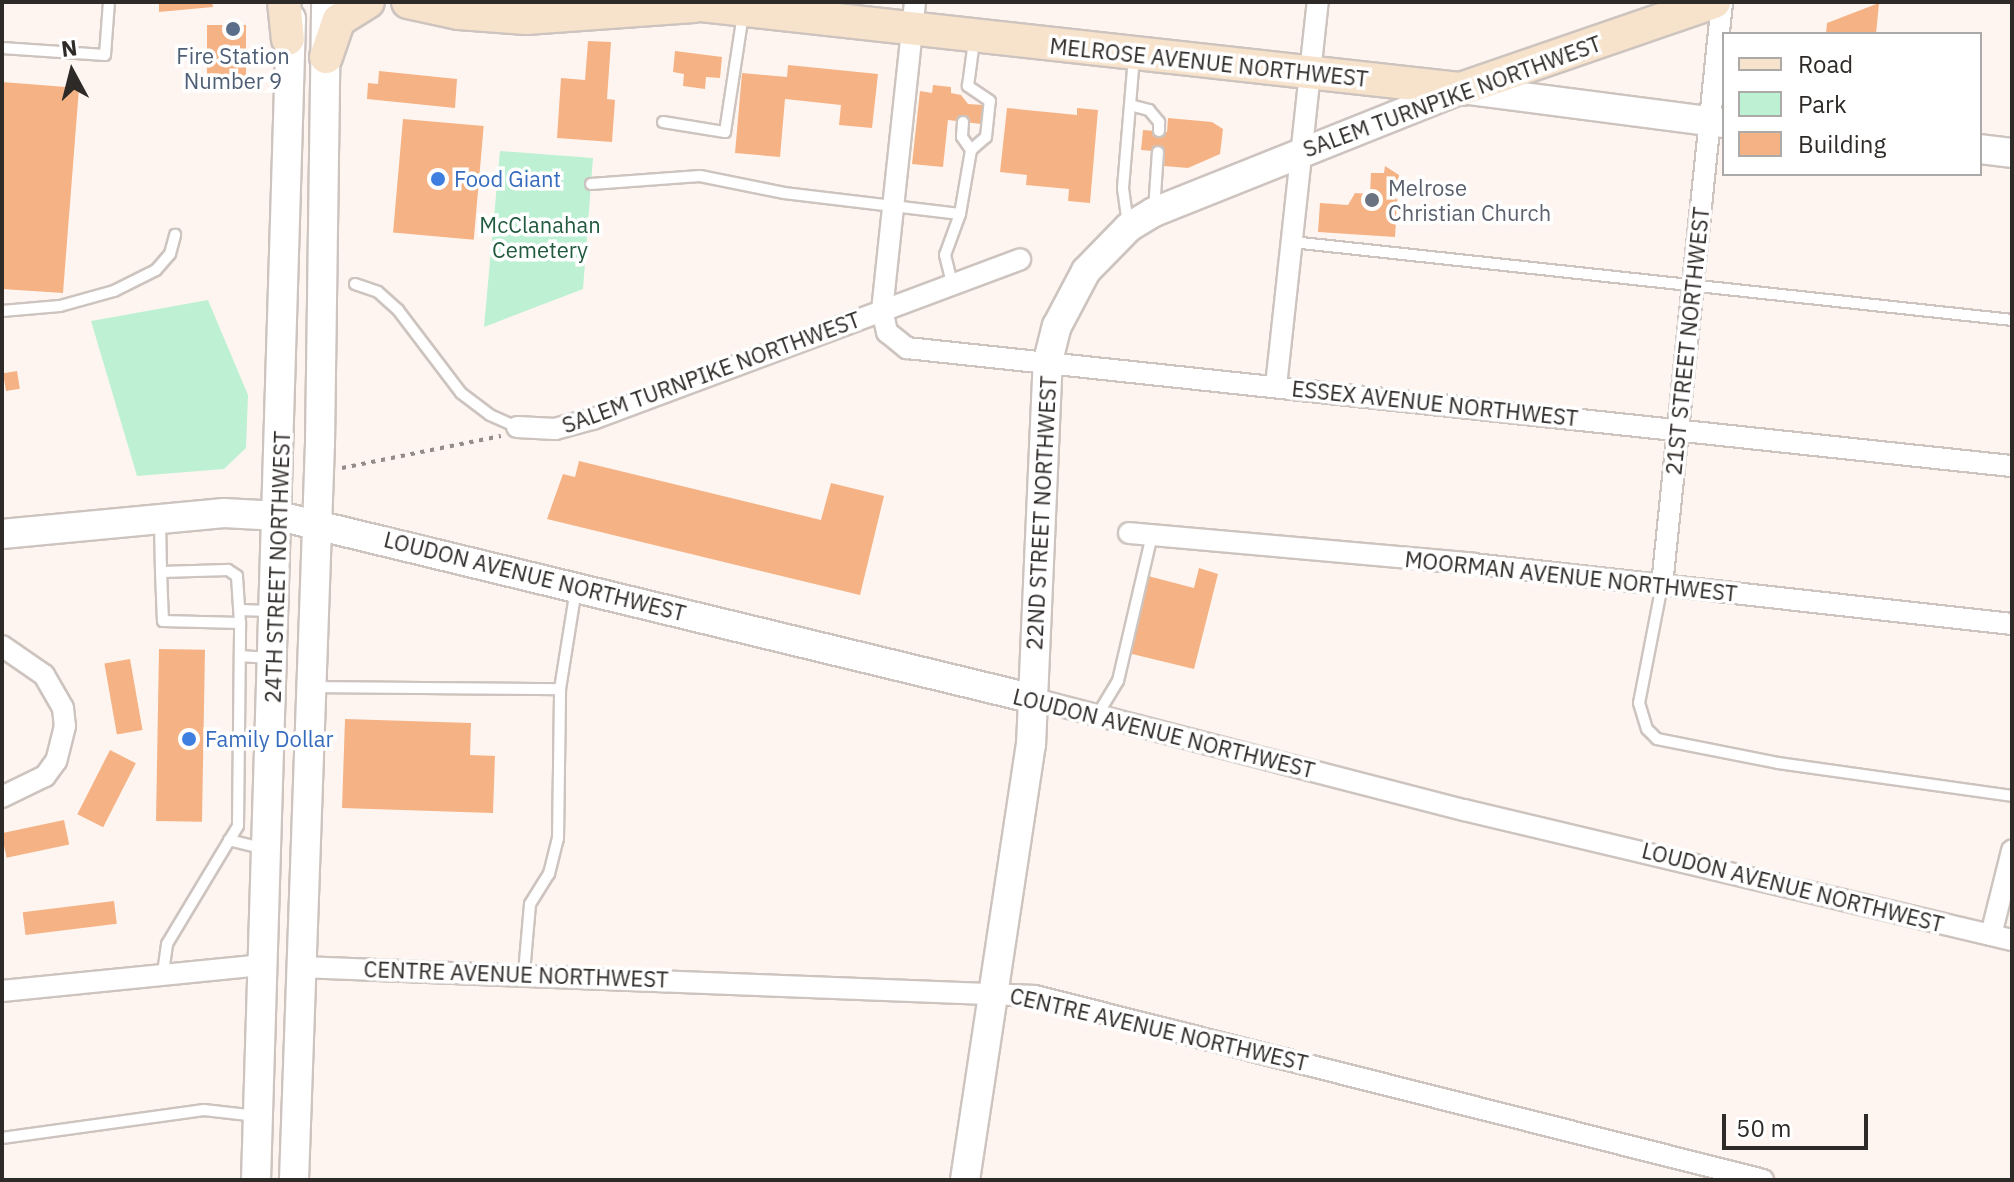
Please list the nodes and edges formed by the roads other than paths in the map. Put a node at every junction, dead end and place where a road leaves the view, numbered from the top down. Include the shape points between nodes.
1 (109, 2) edge
2 (284, 2) edge
3 (293, 2) edge
4 (326, 2) edge
5 (368, 2) edge
6 (407, 2) edge
7 (1318, 2) edge
8 (1714, 2) edge
9 (1722, 2) edge
10 (684, 4) edge
11 (743, 13) junction
12 (913, 16) edge
13 (975, 38) junction
14 (288, 39) junction
15 (2, 48) edge
16 (1134, 55) junction
17 (326, 57) junction
18 (1310, 73) junction
19 (968, 86) junction
20 (1461, 89) junction
21 (966, 101) dead end
22 (1130, 105) junction
23 (663, 122) dead end
24 (963, 122) dead end
25 (1717, 123) edge
26 (1159, 131) dead end
27 (306, 134) junction
28 (1982, 149) edge
29 (971, 150) junction
30 (1158, 152) dead end
31 (1298, 153) junction
32 (2012, 153) edge
33 (591, 184) dead end
34 (1193, 194) joint
35 (891, 203) junction
36 (1154, 212) junction
37 (960, 214) junction
38 (1129, 227) junction
39 (175, 235) dead end
40 (1292, 242) junction
41 (1020, 259) dead end
42 (952, 283) junction
43 (355, 284) dead end
44 (1693, 288) junction
45 (882, 310) junction
46 (2, 311) edge
47 (2012, 320) edge
48 (1048, 361) junction
49 (1276, 386) junction
50 (517, 427) joint
51 (1678, 430) junction
52 (2012, 466) edge
53 (279, 516) junction
54 (160, 518) junction
55 (317, 522) junction
56 (1129, 533) dead end
57 (2, 534) edge
58 (1152, 535) junction
59 (161, 572) junction
60 (1662, 585) junction
61 (576, 586) junction
62 (240, 610) junction
63 (275, 611) junction
64 (240, 623) junction
65 (2012, 624) edge
66 (2, 646) edge
67 (240, 656) junction
68 (274, 658) junction
69 (311, 687) junction
70 (560, 689) junction
71 (1034, 699) junction
72 (1098, 714) junction
73 (2012, 796) edge
74 (2, 797) edge
75 (238, 798) junction
76 (269, 799) junction
77 (229, 840) junction
78 (268, 849) junction
79 (2012, 851) edge
80 (1991, 935) junction
81 (2012, 940) edge
82 (264, 965) junction
83 (301, 967) junction
84 (163, 973) junction
85 (524, 973) junction
86 (2, 991) edge
87 (993, 991) junction
88 (259, 1117) junction
89 (2, 1138) edge
90 (256, 1180) edge
91 (294, 1180) edge
92 (965, 1180) edge
93 (1763, 1180) edge

1 - 15 lane via 105,55
2 - 14 main road
3 - 14 street, 24TH STREET NORTHWEST
4 - 17 street, 24TH STREET NORTHWEST
5 - 17 main road via 339,20
6 - 10 main road, MELROSE AVENUE NORTHWEST via 526,18
7 - 18 street
8 - 20 main road, SALEM TURNPIKE NORTHWEST
9 - 25 street, 21ST STREET NORTHWEST
10 - 11 main road, MELROSE AVENUE NORTHWEST
11 - 12 main road, MELROSE AVENUE NORTHWEST
11 - 23 lane via 725,132
12 - 13 main road, MELROSE AVENUE NORTHWEST
12 - 35 street
13 - 16 main road, MELROSE AVENUE NORTHWEST
13 - 19 lane
14 - 27 street, 24TH STREET NORTHWEST
16 - 18 main road, MELROSE AVENUE NORTHWEST
16 - 22 lane
17 - 27 street, 24TH STREET NORTHWEST
18 - 20 main road, MELROSE AVENUE NORTHWEST
18 - 31 street
19 - 21 lane
19 - 29 lane via 990,101 986,137
20 - 25 street, MELROSE AVENUE NORTHWEST
20 - 31 street, SALEM TURNPIKE NORTHWEST
22 - 26 lane via 1149,110
22 - 38 lane via 1123,188
24 - 29 lane via 962,137
25 - 44 street, 21ST STREET NORTHWEST
27 - 53 street, 24TH STREET NORTHWEST
27 - 55 street, 24TH STREET NORTHWEST
28 - 32 street
29 - 37 lane
30 - 36 lane
31 - 34 street, SALEM TURNPIKE NORTHWEST
31 - 40 street
33 - 35 lane via 700,176 784,193
34 - 36 street, 22ND STREET NORTHWEST
35 - 37 lane
35 - 45 street
36 - 38 street, 22ND STREET NORTHWEST
37 - 42 lane via 945,255
38 - 48 street, 22ND STREET NORTHWEST via 1105,248 1071,294
39 - 46 lane via 170,254 156,270 114,291 60,306
40 - 44 lane
40 - 49 street
41 - 42 street, SALEM TURNPIKE NORTHWEST
42 - 45 street, SALEM TURNPIKE NORTHWEST
43 - 50 lane, SALEM TURNPIKE NORTHWEST via 378,292 398,310 461,393
44 - 47 lane
44 - 51 street, 21ST STREET NORTHWEST
45 - 48 street, ESSEX AVENUE NORTHWEST via 887,332 907,348
45 - 50 street, SALEM TURNPIKE NORTHWEST via 593,419 555,429
48 - 49 street, ESSEX AVENUE NORTHWEST
48 - 71 street, 22ND STREET NORTHWEST
49 - 51 street, ESSEX AVENUE NORTHWEST
51 - 52 street, ESSEX AVENUE NORTHWEST
51 - 60 street, 21ST STREET NORTHWEST
53 - 54 street
53 - 55 street
53 - 63 street, 24TH STREET NORTHWEST
54 - 57 street
54 - 59 lane
55 - 61 street, LOUDON AVENUE NORTHWEST
55 - 69 street, 24TH STREET NORTHWEST
56 - 58 street, MOORMAN AVENUE NORTHWEST
58 - 60 street, MOORMAN AVENUE NORTHWEST
58 - 72 lane via 1118,681
59 - 62 lane via 228,570 237,576
59 - 64 lane via 163,621
60 - 65 street, MOORMAN AVENUE NORTHWEST
60 - 73 lane via 1639,703 1641,717 1657,739 1778,763
61 - 70 lane
61 - 71 street, LOUDON AVENUE NORTHWEST
62 - 63 lane
62 - 64 lane
63 - 68 street, 24TH STREET NORTHWEST
64 - 67 lane
66 - 74 street via 44,675 63,708 65,726 56,761 45,776
67 - 68 lane
67 - 75 lane
68 - 76 street, 24TH STREET NORTHWEST
69 - 70 lane
69 - 83 street, 24TH STREET NORTHWEST
70 - 85 lane via 558,839 549,874 530,904
71 - 72 street, LOUDON AVENUE NORTHWEST
71 - 87 street, 22ND STREET NORTHWEST
72 - 80 street, LOUDON AVENUE NORTHWEST via 1464,810
75 - 76 lane
75 - 77 lane via 238,826
76 - 78 street, 24TH STREET NORTHWEST
77 - 78 lane
77 - 84 lane via 167,944
78 - 82 street, 24TH STREET NORTHWEST
79 - 80 street
80 - 81 street, LOUDON AVENUE NORTHWEST
82 - 84 street
82 - 88 street, 24TH STREET NORTHWEST
83 - 85 street, CENTRE AVENUE NORTHWEST
83 - 91 street, 24TH STREET NORTHWEST
84 - 86 street
85 - 87 street, CENTRE AVENUE NORTHWEST
87 - 92 street, 22ND STREET NORTHWEST
87 - 93 street, CENTRE AVENUE NORTHWEST via 1035,996
88 - 89 lane via 204,1110
88 - 90 street, 24TH STREET NORTHWEST

